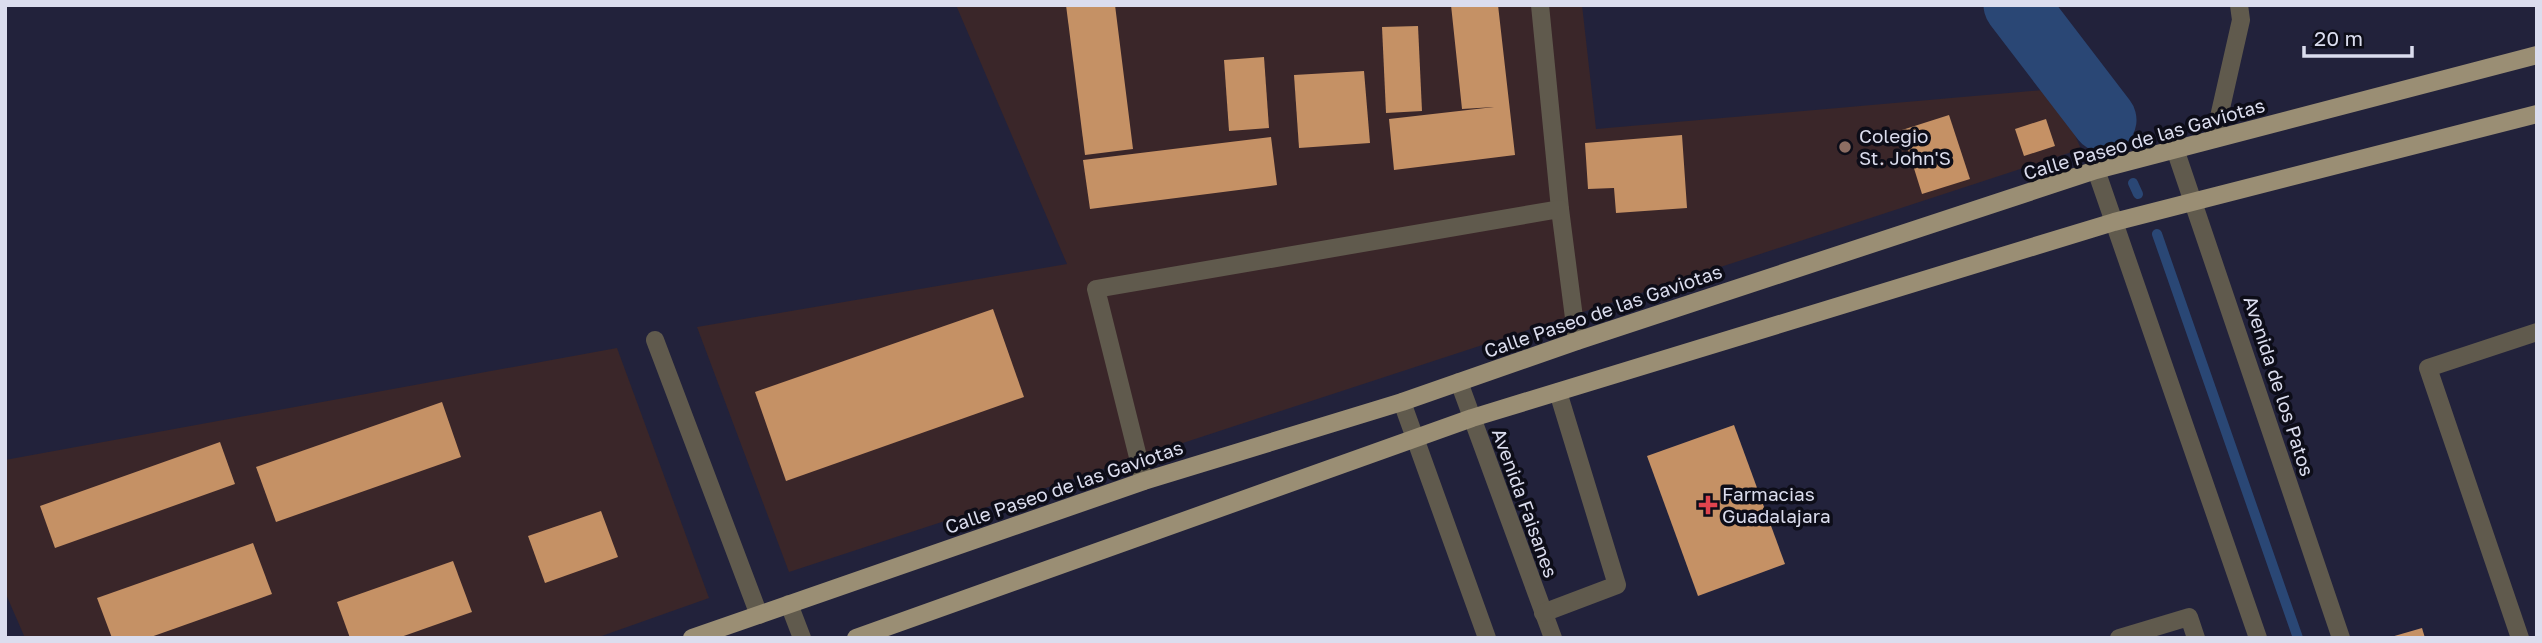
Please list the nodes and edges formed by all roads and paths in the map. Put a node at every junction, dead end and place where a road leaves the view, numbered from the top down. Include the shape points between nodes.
1 (1540, 5) edge
2 (2239, 5) edge
3 (2537, 55) edge
4 (2537, 114) edge
5 (2214, 139) junction
6 (2175, 149) junction
7 (2096, 170) junction
8 (2196, 202) junction
9 (1560, 209) junction
10 (2114, 222) junction
11 (2537, 332) edge
12 (655, 340) dead end
13 (1577, 341) junction
14 (1459, 382) junction
15 (1558, 392) junction
16 (1402, 402) junction
17 (1472, 418) junction
18 (1414, 437) junction
19 (1144, 481) junction
20 (789, 604) junction
21 (1544, 613) junction
22 (759, 615) junction
23 (730, 632) edge
24 (692, 638) edge
25 (802, 638) edge
26 (856, 638) edge
27 (1487, 638) edge
28 (1553, 638) edge
29 (2119, 638) edge
30 (2196, 638) edge
31 (2258, 638) edge
32 (2341, 638) edge
33 (2519, 638) edge

1 - 9 street
2 - 5 street via 2241,20
3 - 5 main road, Calle Paseo de las Gaviotas
4 - 8 main road
5 - 6 main road, Calle Paseo de las Gaviotas
6 - 7 main road, Calle Paseo de las Gaviotas
6 - 8 street, Avenida de los Patos
7 - 10 street
7 - 13 main road, Calle Paseo de las Gaviotas
8 - 10 main road
8 - 32 street, Avenida de los Patos
9 - 13 street
9 - 19 street via 1096,289
10 - 15 main road
10 - 31 street
11 - 33 street via 2428,368
12 - 22 street
13 - 14 main road, Calle Paseo de las Gaviotas
14 - 16 main road, Calle Paseo de las Gaviotas
14 - 17 street, Avenida Faisanes
15 - 17 main road
15 - 21 street via 1618,585
16 - 18 street
16 - 19 main road, Calle Paseo de las Gaviotas
17 - 18 main road
17 - 21 street, Avenida Faisanes
18 - 26 main road
18 - 27 street
19 - 20 main road, Calle Paseo de las Gaviotas
20 - 22 main road, Calle Paseo de las Gaviotas
20 - 25 street
21 - 28 street, Avenida Faisanes
22 - 23 main road, Calle Paseo de las Gaviotas
23 - 24 main road, Calle Paseo de las Gaviotas
29 - 30 street via 2189,617

